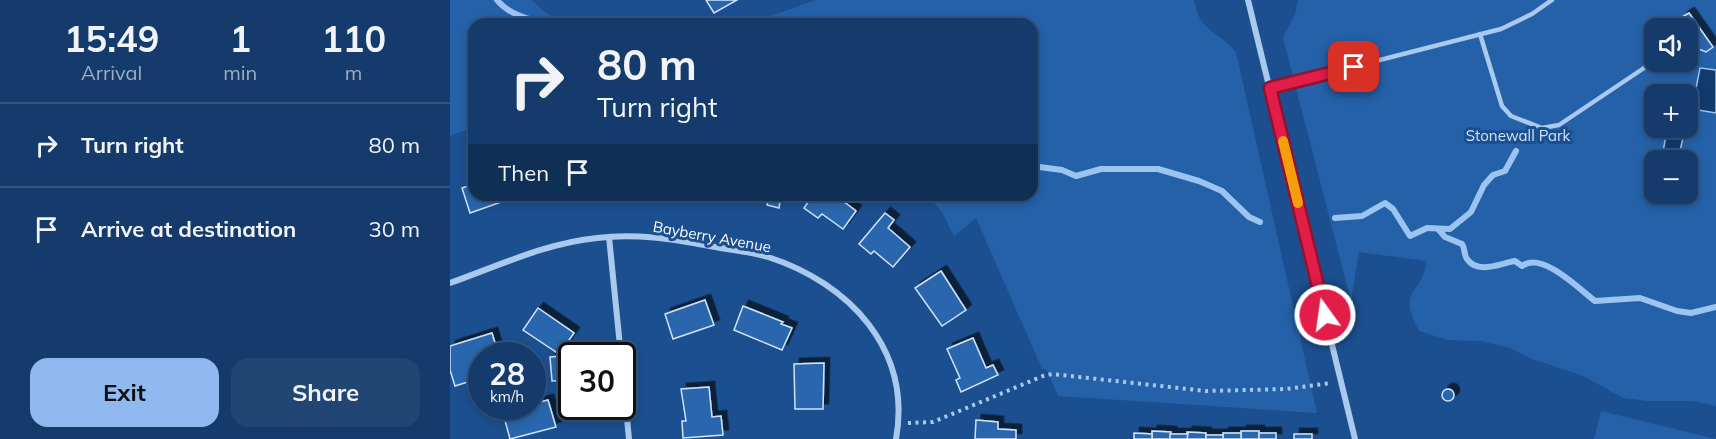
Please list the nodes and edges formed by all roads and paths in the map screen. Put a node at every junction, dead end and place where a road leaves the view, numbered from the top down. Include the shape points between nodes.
1 (1248, 0) edge
2 (1552, 0) edge
3 (1480, 34) junction
4 (1644, 68) dead end
5 (1270, 88) junction
6 (609, 237) junction
7 (450, 283) edge
8 (620, 342) edge
9 (1341, 381) junction
10 (626, 420) edge
11 (899, 424) junction
12 (628, 439) edge
13 (896, 439) edge
14 (1355, 439) edge

1 - 5 street
2 - 3 lane via 1516,22
3 - 4 lane via 1502,106 1511,116 1542,128 1559,125
3 - 5 lane
5 - 9 street
6 - 7 street, Bayberry Avenue via 558,244
6 - 8 street
6 - 11 street, Bayberry Avenue via 660,237 766,257 817,279 842,297 877,334 895,375
9 - 11 path via 1286,389 1206,391 1052,374 933,422
9 - 14 street
10 - 12 street
11 - 13 street, Bayberry Avenue

